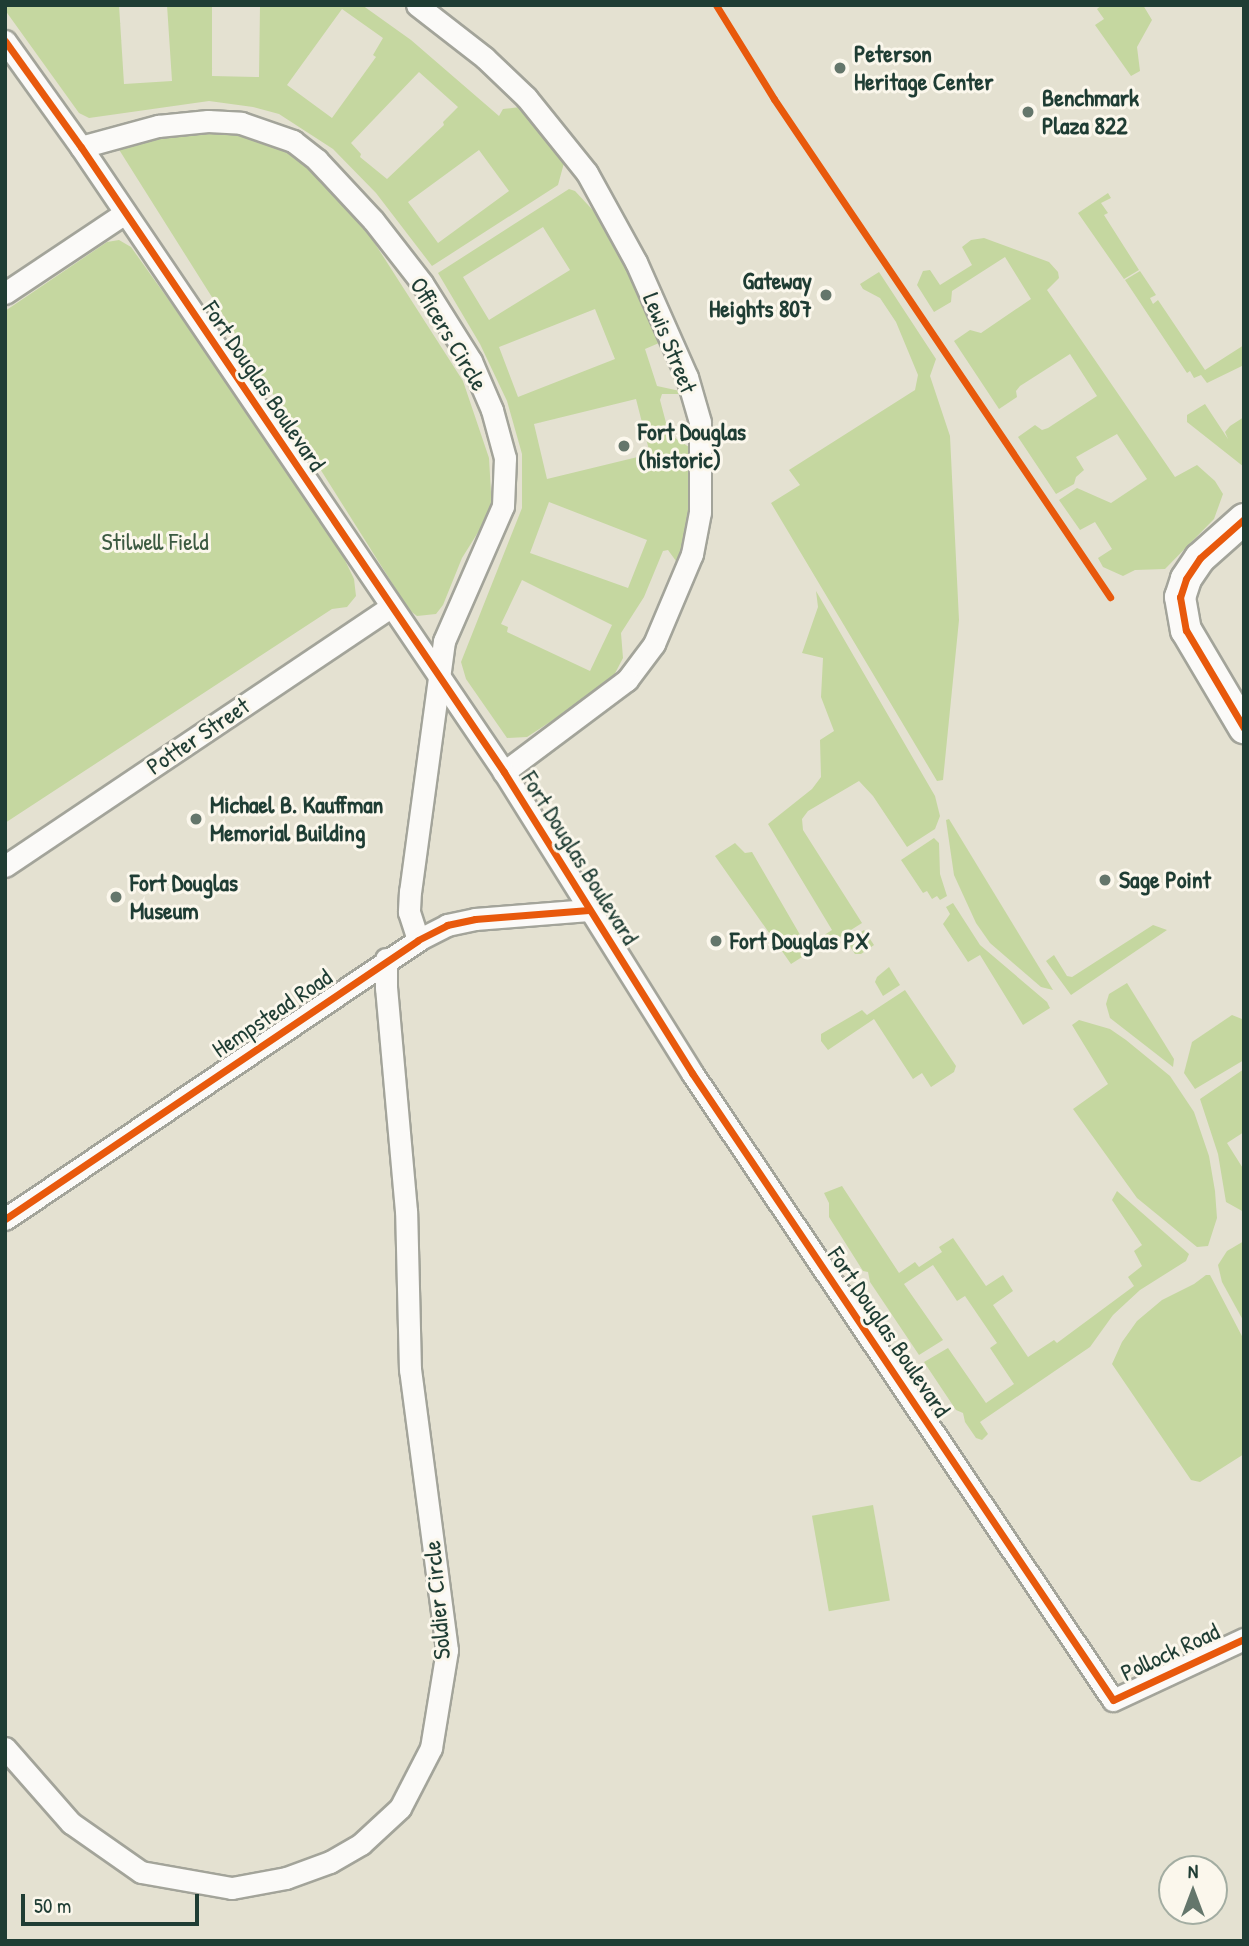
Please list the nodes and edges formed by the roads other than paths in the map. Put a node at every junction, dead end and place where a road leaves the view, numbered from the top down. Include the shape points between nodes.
1 (417, 5) edge
2 (5, 41) edge
3 (81, 147) junction
4 (125, 214) junction
5 (5, 293) edge
6 (1244, 519) edge
7 (390, 607) junction
8 (439, 680) junction
9 (1244, 728) edge
10 (504, 772) junction
11 (5, 866) edge
12 (589, 910) junction
13 (418, 940) junction
14 (386, 959) junction
15 (5, 1219) edge
16 (1244, 1639) edge
17 (1113, 1700) joint
18 (5, 1748) edge

1 - 10 street, Lewis Street via 526,97 587,173 636,262 687,377 700,422 700,512 692,554 654,644 627,680
2 - 3 street, Fort Douglas Boulevard
3 - 4 street, Fort Douglas Boulevard
3 - 8 street, Officers Circle via 158,125 208,121 241,123 293,141 373,220 422,283 471,361 492,410 505,458 503,506 444,641
4 - 5 street
4 - 7 street, Fort Douglas Boulevard
6 - 9 street via 1200,558 1181,589 1180,607 1186,629
7 - 8 street, Fort Douglas Boulevard
7 - 11 street, Potter Street
8 - 10 street, Fort Douglas Boulevard
8 - 13 street, Officers Circle via 410,891 409,912
10 - 12 street, Fort Douglas Boulevard
12 - 13 street, Hempstead Road via 475,919
12 - 17 street, Fort Douglas Boulevard via 692,1073
13 - 14 street, Hempstead Road
14 - 15 street, Hempstead Road
14 - 18 street, Soldier Circle via 406,1211 410,1370 447,1650 431,1748 400,1808 361,1844 330,1862 286,1878 232,1888 141,1872 71,1823
16 - 17 street, Pollock Road

